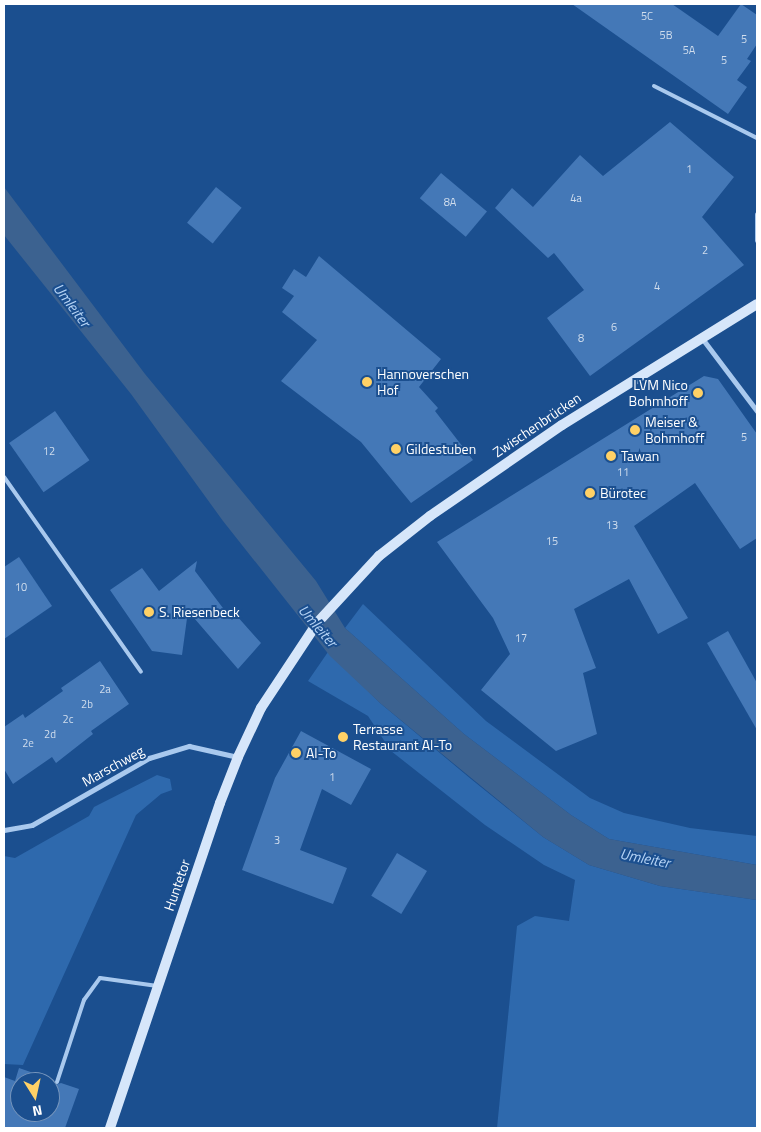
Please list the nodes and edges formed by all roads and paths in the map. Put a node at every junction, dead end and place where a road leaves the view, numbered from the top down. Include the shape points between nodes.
1 (654, 86) dead end
2 (757, 138) edge
3 (757, 214) edge
4 (757, 240) edge
5 (757, 304) edge
6 (700, 336) junction
7 (757, 411) edge
8 (4, 477) edge
9 (290, 661) joint
10 (141, 672) dead end
11 (238, 757) junction
12 (4, 830) edge
13 (157, 986) junction
14 (60, 1073) edge
15 (110, 1128) edge

1 - 2 lane
3 - 4 street
5 - 6 street, Zwischenbrücken
6 - 7 street
6 - 9 street, Zwischenbrücken via 553,430 379,556 350,586
8 - 10 lane
9 - 11 street, Huntetor via 261,708
11 - 12 street, Marschweg via 189,746 149,758 32,825
11 - 13 street, Huntetor
13 - 14 lane via 100,978 84,1000
13 - 15 street, Huntetor

